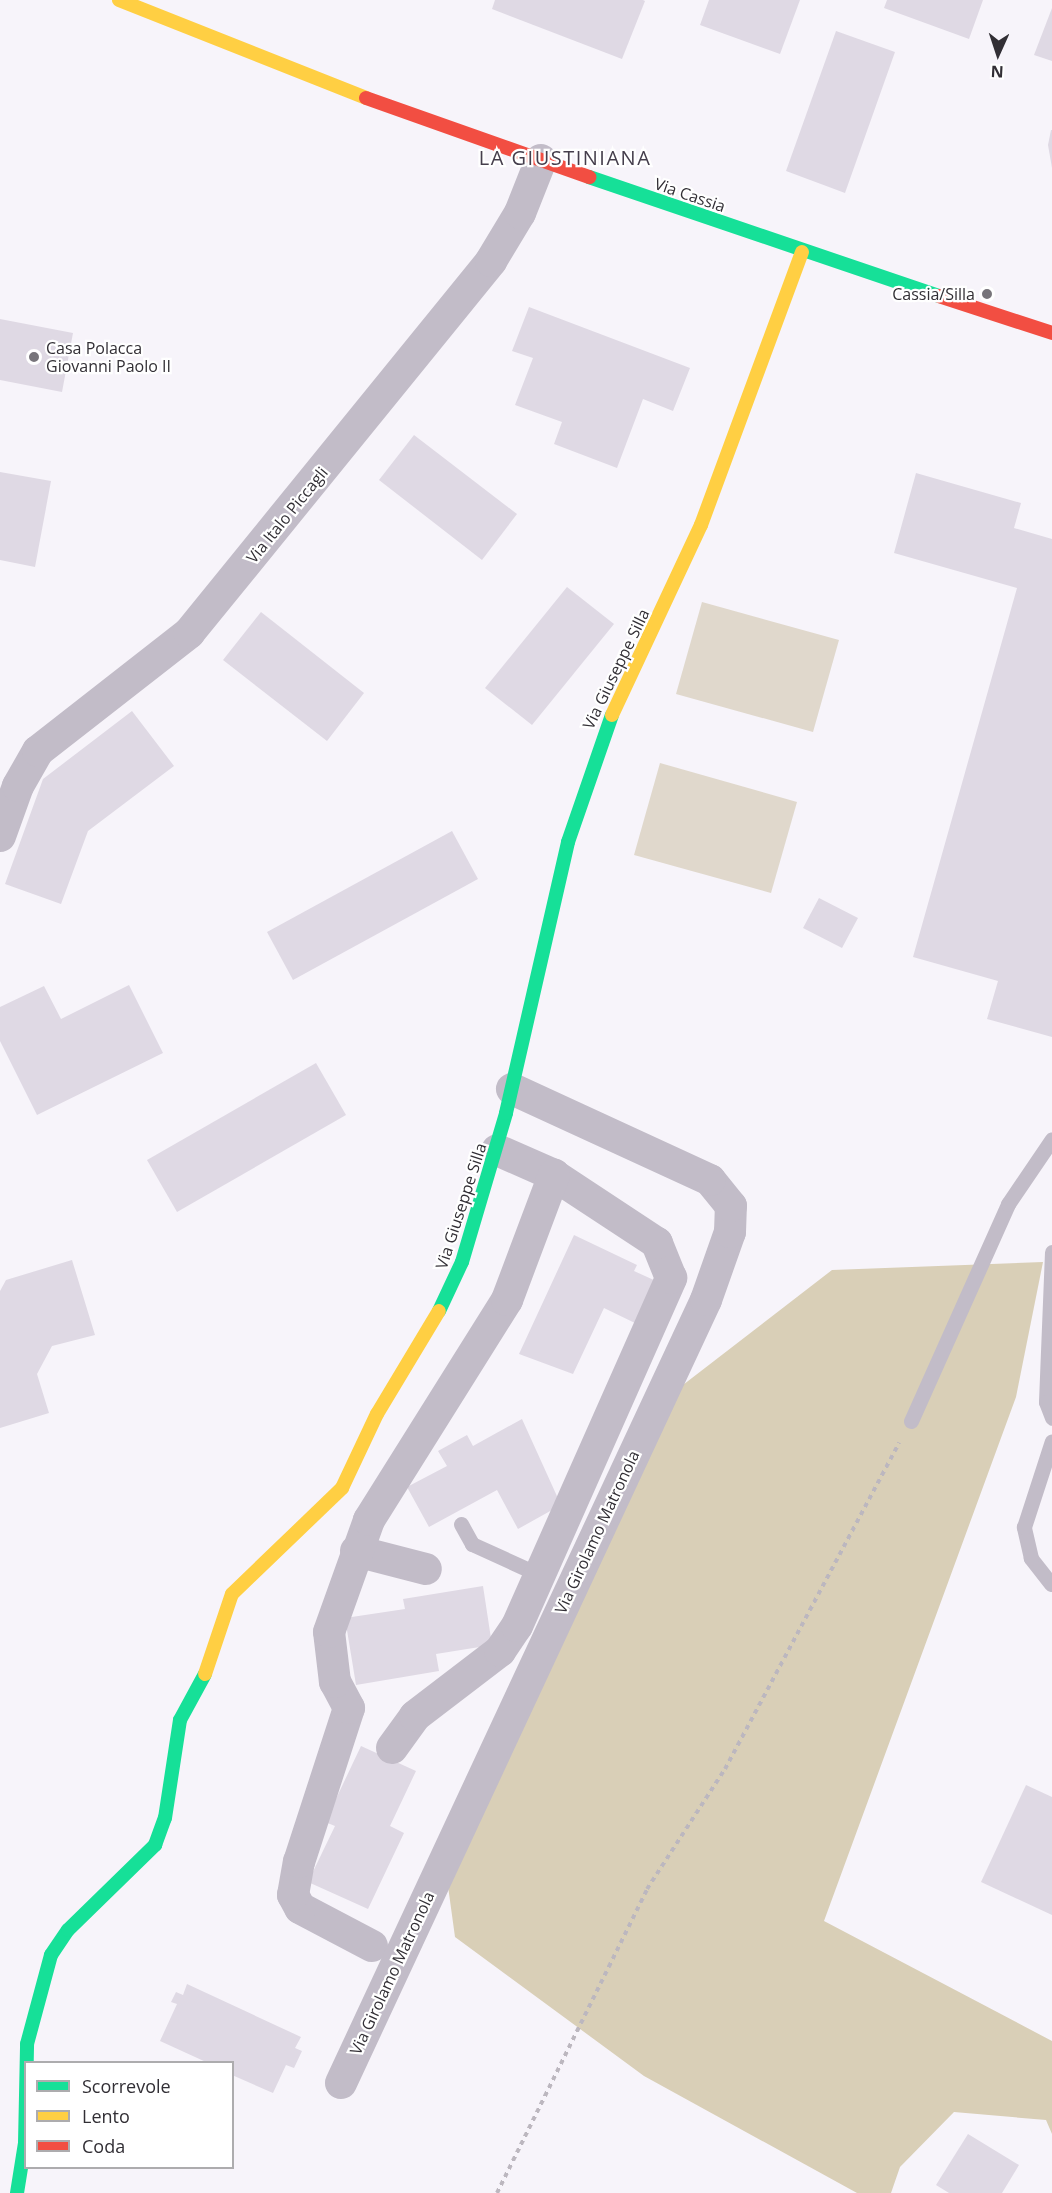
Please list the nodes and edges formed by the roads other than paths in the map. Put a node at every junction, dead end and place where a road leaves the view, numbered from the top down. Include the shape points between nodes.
1 (120, 0) edge
2 (541, 160) junction
3 (802, 252) junction
4 (1052, 333) edge
5 (0, 836) edge
6 (512, 1089) junction
7 (1052, 1139) edge
8 (497, 1150) junction
9 (554, 1175) junction
10 (1052, 1252) edge
11 (1052, 1418) edge
12 (911, 1421) road end
13 (1052, 1442) edge
14 (460, 1524) dead end
15 (356, 1551) junction
16 (426, 1569) dead end
17 (540, 1575) junction
18 (1051, 1584) edge
19 (392, 1748) dead end
20 (372, 1946) dead end
21 (27, 2061) edge
22 (341, 2082) dead end
23 (24, 2149) edge
24 (17, 2193) edge

1 - 2 street, Via Cassia via 364,97
2 - 3 street, Via Cassia
2 - 5 street, Via Italo Piccagli via 513,226 476,280 189,633 38,751 18,786
3 - 4 street, Via Cassia
3 - 6 street, Via Giuseppe Silla via 701,525 598,745 568,842
6 - 8 street, Via Giuseppe Silla
6 - 22 street, Via Girolamo Matronola via 710,1180 731,1206 730,1232 706,1300
7 - 12 lane via 1008,1204
8 - 9 street
8 - 21 street, Via Giuseppe Silla via 456,1279 425,1340 376,1414 350,1475 333,1499 231,1594 209,1667 176,1731 165,1818 155,1845 68,1930 51,1956 27,2044
9 - 15 street via 507,1300 369,1520
9 - 17 street via 657,1243 671,1278
10 - 11 lane via 1047,1402
13 - 18 lane via 1024,1527 1031,1558
14 - 17 lane via 472,1544
15 - 16 street
15 - 20 street via 329,1632 335,1682 349,1708 299,1862 293,1896 300,1908
17 - 19 street via 501,1651 415,1716
23 - 24 street, Via Giuseppe Silla

